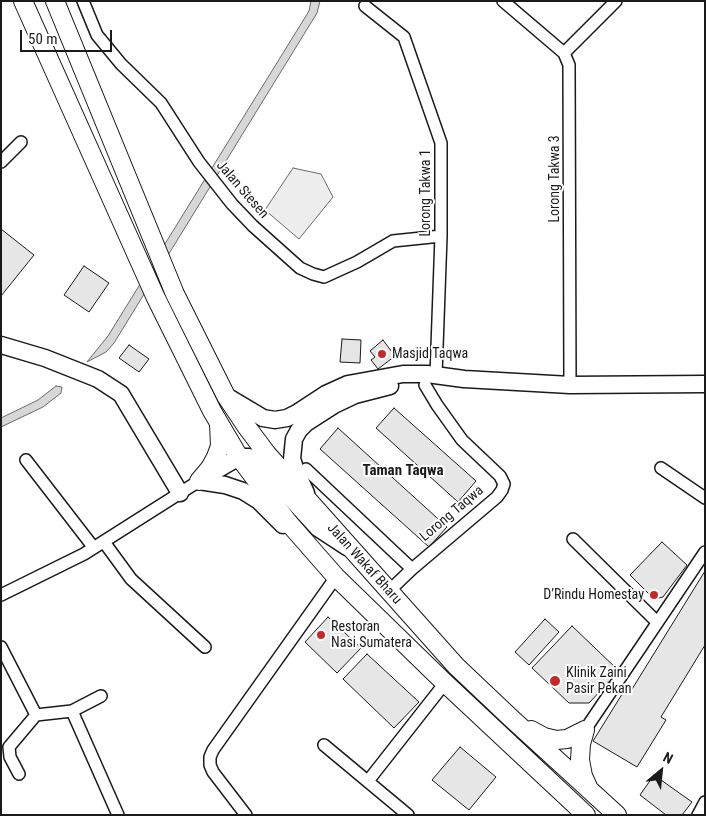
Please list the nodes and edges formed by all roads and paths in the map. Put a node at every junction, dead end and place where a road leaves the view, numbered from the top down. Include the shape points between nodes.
1 (55, 1) edge
2 (83, 1) edge
3 (503, 1) edge
4 (616, 1) edge
5 (24, 3) edge
6 (365, 6) dead end
7 (564, 53) junction
8 (22, 142) dead end
9 (1, 162) edge
10 (441, 236) junction
11 (1, 345) edge
12 (430, 380) junction
13 (705, 384) edge
14 (570, 385) junction
15 (226, 396) junction
16 (218, 421) junction
17 (239, 457) junction
18 (26, 460) dead end
19 (662, 468) dead end
20 (306, 469) dead end
21 (200, 480) junction
22 (180, 493) junction
23 (705, 498) edge
24 (311, 504) junction
25 (573, 540) dead end
26 (99, 545) junction
27 (352, 551) junction
28 (312, 552) junction
29 (705, 552) edge
30 (412, 568) junction
31 (336, 577) junction
32 (389, 591) junction
33 (1, 595) edge
34 (657, 622) junction
35 (1, 647) edge
36 (205, 647) dead end
37 (446, 683) junction
38 (101, 696) dead end
39 (72, 711) junction
40 (36, 715) junction
41 (512, 719) junction
42 (585, 730) junction
43 (324, 745) dead end
44 (19, 774) dead end
45 (368, 781) junction
46 (590, 790) junction
47 (705, 802) edge
48 (118, 815) edge
49 (246, 815) edge
50 (408, 815) edge
51 (586, 815) edge
52 (617, 815) edge
53 (698, 815) edge

1 - 15 main road, Jalan Wakaf Bharu via 175,294
2 - 10 street, Jalan Stesen via 97,35 161,103 217,185 253,226 300,268 324,277 393,241
3 - 7 street
4 - 7 street
5 - 16 main road, Jalan Wakaf Bharu via 155,296
6 - 10 street, Lorong Takwa 1 via 404,37 441,143
7 - 14 street, Lorong Takwa 3 via 570,67
8 - 9 street
10 - 12 street, Lorong Takwa 1
11 - 22 street via 45,358 98,380 121,394
12 - 14 street
12 - 15 street via 403,374 348,384 326,394 298,414 274,420 263,418
12 - 24 street via 355,395 306,423 294,439 292,458
12 - 30 street, Lorong Taqwa via 437,405 462,440 500,476 504,484 497,496
13 - 14 street
15 - 24 main road, Jalan Wakaf Bharu via 267,454
16 - 17 main road, Jalan Wakaf Bharu
16 - 21 main road via 220,446 210,468
17 - 21 street
17 - 27 street via 249,457 258,462 318,528
17 - 28 main road, Jalan Wakaf Bharu
18 - 26 street
19 - 23 street
20 - 30 street
21 - 22 street
21 - 28 street, Jalan Wakaf Bharu via 243,491 259,501
22 - 26 street
24 - 27 main road, Jalan Wakaf Bharu
25 - 34 street
26 - 33 street
26 - 36 street
27 - 32 main road, Jalan Wakaf Bharu
28 - 31 main road, Jalan Wakaf Bharu
29 - 34 street
30 - 32 street, Lorong Taqwa
31 - 37 main road, Jalan Wakaf Bharu
31 - 49 street via 210,757 213,772
32 - 41 main road, Jalan Wakaf Bharu via 456,666
34 - 42 street
35 - 40 street
37 - 45 street
37 - 51 main road, Jalan Wakaf Bharu
38 - 39 street
39 - 40 street
39 - 48 street
40 - 44 street via 9,747 10,757
41 - 42 main road via 556,740 567,739
41 - 46 main road, Jalan Wakaf Bharu
42 - 46 main road via 580,760
43 - 45 street
45 - 50 street
46 - 52 main road, Jalan Wakaf Bharu
47 - 53 street

